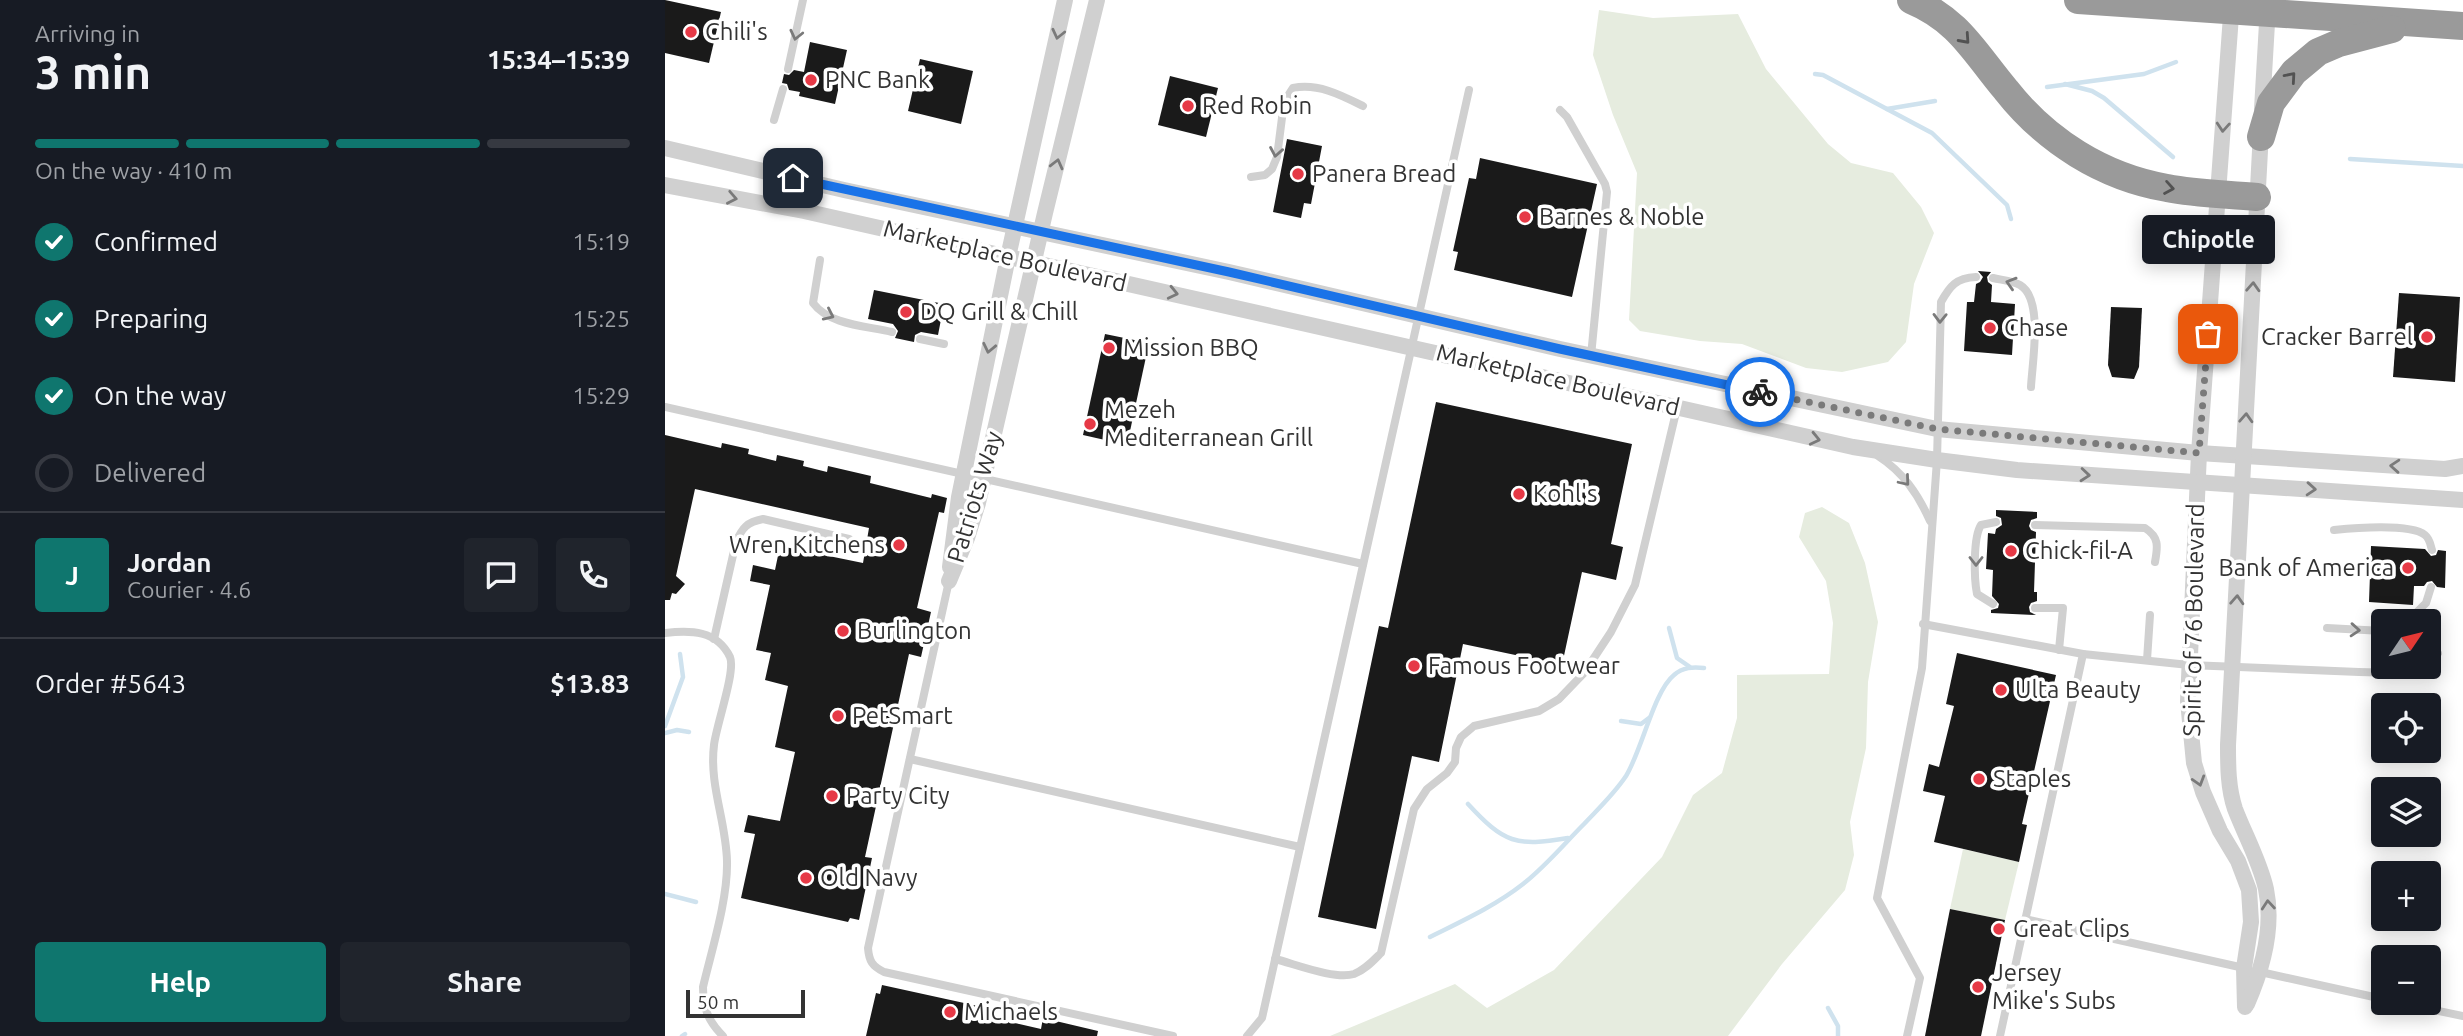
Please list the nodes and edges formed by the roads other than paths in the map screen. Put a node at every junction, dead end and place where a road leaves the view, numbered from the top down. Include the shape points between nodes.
1 (803, 0) edge
2 (1065, 0) edge
3 (1097, 0) edge
4 (1910, 0) edge
5 (2078, 0) edge
6 (2232, 5) edge
7 (2268, 6) edge
8 (2420, 23) junction
9 (2463, 26) edge
10 (788, 69) dead end
11 (783, 89) dead end
12 (1469, 90) dead end
13 (1363, 106) dead end
14 (1560, 110) dead end
15 (774, 120) dead end
16 (2261, 137) junction
17 (665, 148) edge
18 (1251, 177) dead end
19 (665, 185) edge
20 (2218, 194) junction
21 (2257, 197) junction
22 (1014, 225) junction
23 (1041, 231) junction
24 (1008, 257) junction
25 (820, 260) dead end
26 (1034, 262) junction
27 (1976, 277) dead end
28 (1993, 278) dead end
29 (1421, 316) junction
30 (892, 332) dead end
31 (920, 339) dead end
32 (944, 344) dead end
33 (1414, 347) junction
34 (1591, 356) junction
35 (2031, 387) dead end
36 (665, 407) edge
37 (1677, 408) junction
38 (1937, 429) junction
39 (1867, 449) junction
40 (2199, 453) junction
41 (2244, 456) junction
42 (1937, 460) junction
43 (2463, 466) edge
44 (964, 475) junction
45 (983, 480) junction
46 (2197, 482) junction
47 (2243, 484) junction
48 (2463, 500) edge
49 (1996, 522) dead end
50 (1931, 523) junction
51 (2035, 525) dead end
52 (2335, 530) dead end
53 (849, 539) dead end
54 (2432, 550) dead end
55 (2155, 562) dead end
56 (1363, 564) junction
57 (949, 581) junction
58 (2431, 587) dead end
59 (1993, 604) dead end
60 (2035, 608) dead end
61 (2420, 609) edge
62 (2150, 615) dead end
63 (1923, 624) junction
64 (2327, 628) dead end
65 (2371, 630) edge
66 (665, 634) edge
67 (714, 639) junction
68 (2059, 650) junction
69 (2083, 654) junction
70 (2147, 660) junction
71 (2189, 665) junction
72 (2232, 668) junction
73 (2371, 672) edge
74 (910, 759) junction
75 (1300, 846) junction
76 (2025, 919) junction
77 (1275, 959) junction
78 (2244, 968) junction
79 (2261, 972) junction
80 (2371, 996) edge
81 (2441, 1011) edge
82 (2463, 1016) edge
83 (723, 1036) edge
84 (1173, 1036) edge
85 (1247, 1036) edge
86 (1907, 1036) edge
87 (2000, 1036) edge

1 -> 10 lane
2 -> 22 street, Patriots Way
23 -> 3 street, Patriots Way
4 -> 20 highway via 1946,18 2018,105 2083,159 2143,183
5 - 6 highway
6 - 7 highway
6 -> 20 street, Spirit of 76 Boulevard
7 - 8 highway
7 - 16 street, Spirit of 76 Boulevard
8 - 9 highway
16 -> 8 highway via 2271,103 2294,72 2318,52
11 - 15 lane
12 - 29 lane
13 -> 18 lane via 1307,85 1293,88 1284,103 1272,169
14 - 34 lane via 1607,192
16 - 21 street, Spirit of 76 Boulevard
17 - 22 street, Marketplace Boulevard
19 -> 24 street, Marketplace Boulevard
20 - 21 highway
20 - 40 street, Spirit of 76 Boulevard
41 -> 21 street, Spirit of 76 Boulevard
22 - 23 street, Marketplace Boulevard
22 - 24 street, Patriots Way
23 - 26 street, Patriots Way
23 - 29 street, Marketplace Boulevard
24 - 26 street, Marketplace Boulevard
24 -> 44 street, Patriots Way
25 -> 30 lane via 813,303 818,310 831,318
26 -> 33 street, Marketplace Boulevard
26 - 45 street, Patriots Way
27 -> 38 lane via 1958,280 1941,302
35 -> 28 lane via 2035,312 2031,295 2020,284
29 - 33 lane
29 - 34 street, Marketplace Boulevard
31 - 32 lane
33 - 37 street, Marketplace Boulevard
33 - 56 lane
34 - 38 street, Marketplace Boulevard
36 - 44 lane
37 -> 39 street, Marketplace Boulevard
37 - 77 lane via 1635,585 1611,632 1584,673 1559,699 1539,711 1474,726 1461,737 1447,773 1427,789 1414,809 1381,953 1368,966 1341,975
38 - 40 street, Marketplace Boulevard
38 - 42 lane
39 - 42 street, Marketplace Boulevard
39 -> 50 lane via 1907,481
40 - 41 street, Marketplace Boulevard
40 - 46 street, Spirit of 76 Boulevard
43 -> 41 street, Marketplace Boulevard via 2445,469
41 - 47 street, Spirit of 76 Boulevard
42 -> 46 street, Marketplace Boulevard
42 - 50 lane
44 - 45 lane
44 - 57 street, Patriots Way
45 - 56 lane
45 - 57 street, Patriots Way
46 - 47 street, Marketplace Boulevard
46 - 71 street, Spirit of 76 Boulevard
47 -> 48 street, Marketplace Boulevard
72 -> 47 street, Spirit of 76 Boulevard
49 -> 59 lane via 1981,525 1976,548 1977,594
50 - 63 lane
51 - 55 lane via 2145,528 2157,539
52 - 54 lane via 2416,530 2429,539
53 - 67 lane via 763,519 742,528
56 - 75 lane
57 - 74 lane
58 - 61 lane
60 - 68 lane via 2063,608
62 - 70 lane
63 - 68 lane
63 - 86 lane via 1921,668 1877,898 1920,978
64 -> 65 lane
66 - 67 lane via 688,630
67 - 83 lane via 732,666 712,767 727,862 703,1002 708,1019
68 - 69 lane
69 - 70 lane
69 - 76 lane
70 - 71 lane
71 - 72 lane
71 -> 78 street, Spirit of 76 Boulevard via 2194,763 2249,890 2251,922
72 - 73 lane
79 -> 72 street, Spirit of 76 Boulevard via 2269,918 2266,889 2228,776
74 - 75 lane
74 - 84 lane via 868,948 875,968
75 - 77 lane
76 - 78 lane
76 - 87 lane
77 - 85 lane via 1262,1018
78 - 79 lane
78 - 79 street, Spirit of 76 Boulevard via 2245,1007
79 - 80 lane
81 - 82 lane

